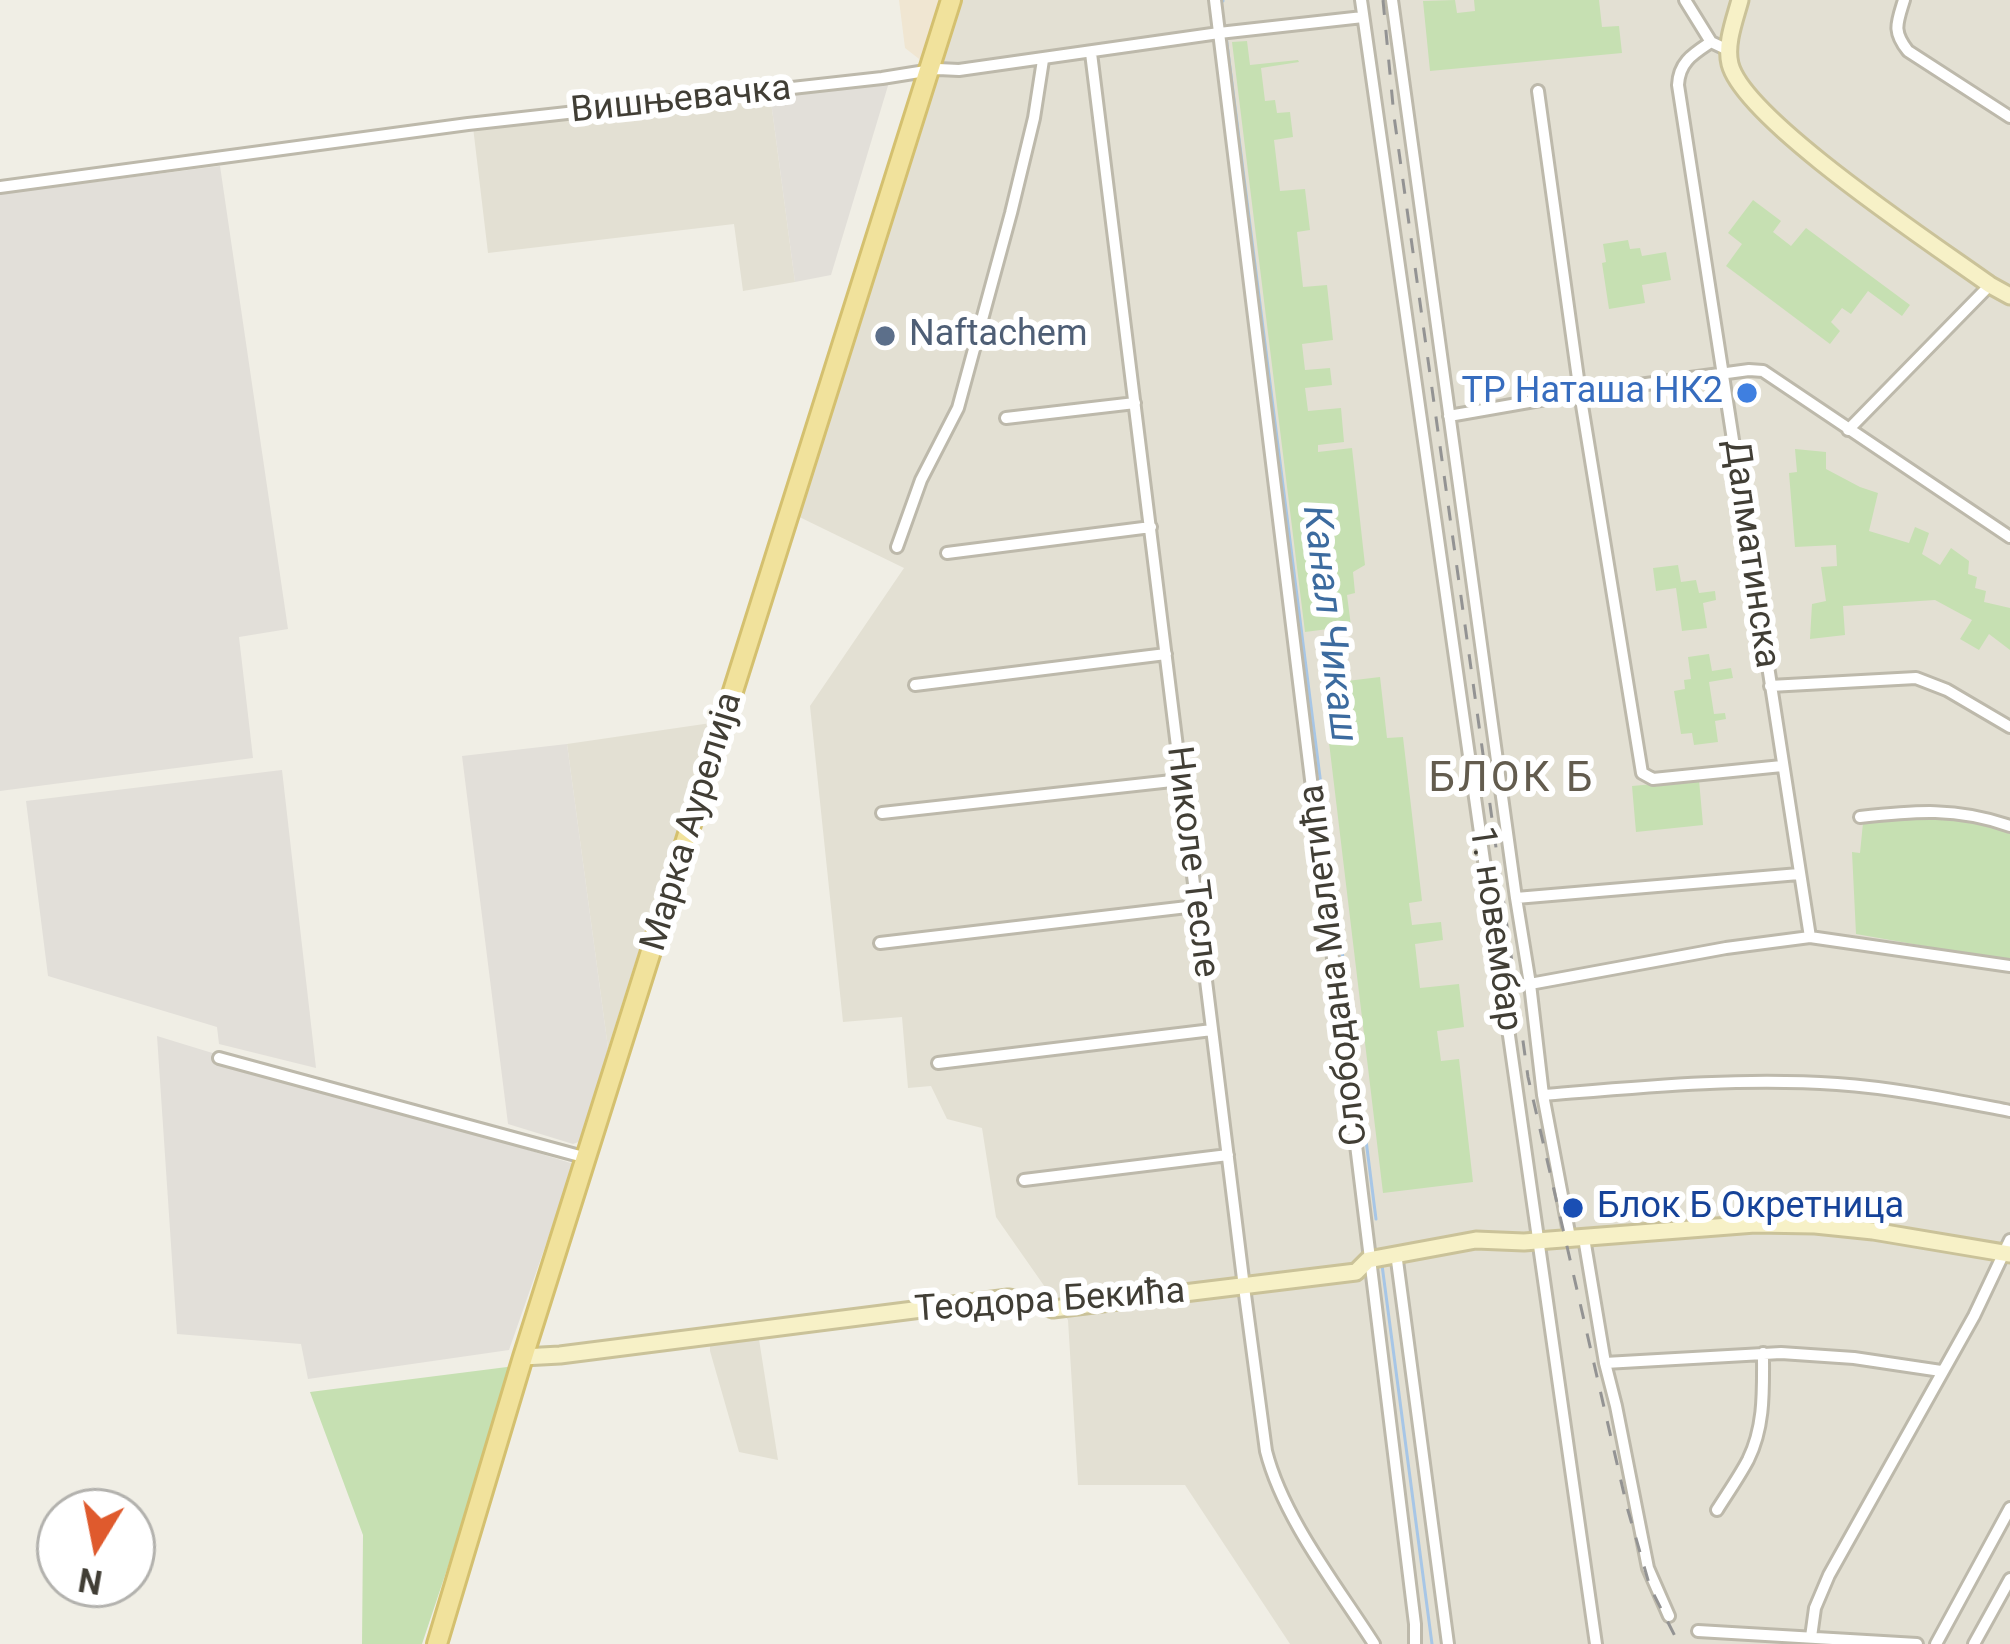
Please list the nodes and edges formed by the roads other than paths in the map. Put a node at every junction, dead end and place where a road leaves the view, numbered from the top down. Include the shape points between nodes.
1 (951, 0) edge
2 (1215, 0) edge
3 (1361, 0) edge
4 (1392, 0) edge
5 (1685, 0) edge
6 (1740, 0) edge
7 (1904, 0) edge
8 (1363, 17) junction
9 (1219, 34) junction
10 (1711, 42) junction
11 (1728, 50) junction
12 (1090, 52) junction
13 (1043, 59) junction
14 (928, 71) junction
15 (1538, 91) dead end
16 (2010, 117) edge
17 (0, 187) edge
18 (1990, 285) junction
19 (2010, 296) edge
20 (1723, 374) junction
21 (1580, 393) junction
22 (1135, 404) junction
23 (1449, 416) junction
24 (1006, 418) dead end
25 (1848, 430) junction
26 (1151, 527) junction
27 (2010, 537) edge
28 (897, 548) dead end
29 (947, 553) dead end
30 (1166, 655) junction
31 (915, 685) dead end
32 (1770, 686) junction
33 (2010, 727) edge
34 (1782, 766) junction
35 (1181, 780) junction
36 (882, 813) dead end
37 (1860, 818) dead end
38 (2010, 826) edge
39 (1799, 874) junction
40 (1516, 898) junction
41 (1196, 906) junction
42 (1810, 937) junction
43 (880, 943) dead end
44 (2010, 966) edge
45 (1530, 984) junction
46 (1212, 1030) junction
47 (219, 1058) dead end
48 (938, 1063) dead end
49 (1543, 1095) junction
50 (2010, 1111) edge
51 (1228, 1154) junction
52 (587, 1158) junction
53 (1024, 1180) dead end
54 (1577, 1238) junction
55 (1540, 1241) junction
56 (2009, 1249) edge
57 (1394, 1254) junction
58 (1371, 1259) junction
59 (1244, 1287) junction
60 (1763, 1353) junction
61 (523, 1357) junction
62 (1605, 1363) junction
63 (1941, 1372) junction
64 (2010, 1508) edge
65 (1717, 1510) dead end
66 (2010, 1579) edge
67 (1669, 1616) dead end
68 (1698, 1631) dead end
69 (1811, 1637) junction
70 (437, 1644) edge
71 (1374, 1644) edge
72 (1415, 1644) edge
73 (1448, 1644) edge
74 (1596, 1644) edge
75 (1917, 1644) edge
76 (1936, 1644) edge
77 (1974, 1644) edge

1 - 14 main road, Марка Аурелија
2 - 9 street, Слободана Малетића
3 - 8 street, 1. новембар
4 - 23 street, 1. новембар
5 - 10 street
6 - 11 street
7 - 16 street via 1898,38 1908,51
8 - 9 street, Вишњевачка
8 - 55 street, 1. новембар
9 - 12 street, Вишњевачка
9 - 58 street, Слободана Малетића
10 - 11 street
10 - 20 street, Далматинска via 1685,61 1678,85
11 - 18 street via 1757,107
12 - 13 street, Вишњевачка
12 - 22 street, Николе Тесле
13 - 14 street, Вишњевачка
13 - 28 street via 958,408
14 - 17 street, Вишњевачка
14 - 52 main road, Марка Аурелија
15 - 21 street
18 - 19 street
18 - 25 street
20 - 21 street
20 - 25 street via 1763,371
20 - 32 street, Далматинска
21 - 23 street
21 - 34 street via 1642,773 1653,779
22 - 24 street
22 - 26 street, Николе Тесле
23 - 40 street, 1. новембар
25 - 27 street
26 - 29 street
26 - 30 street, Николе Тесле
30 - 31 street
30 - 35 street, Николе Тесле
32 - 33 street via 1916,678
32 - 34 street, Далматинска
34 - 39 street, Далматинска
35 - 36 street
35 - 41 street, Николе Тесле
37 - 38 street via 1940,810
39 - 40 street
39 - 42 street, Далматинска
40 - 45 street, 1. новембар
41 - 43 street
41 - 46 street, Николе Тесле
42 - 44 street
42 - 45 street
45 - 49 street, 1. новембар
46 - 48 street
46 - 51 street, Николе Тесле
47 - 52 street
49 - 50 street via 1809,1083
49 - 54 street, 1. новембар
51 - 53 street
51 - 59 street, Николе Тесле
52 - 61 main road, Марка Аурелија
54 - 55 street, Теодора Бекића
54 - 56 street, Теодора Бекића via 1815,1225
54 - 62 street, 1. новембар
55 - 57 street, Теодора Бекића via 1476,1240
55 - 74 street, 1. новембар
56 - 63 street
57 - 58 street, Теодора Бекића
57 - 73 street
58 - 59 street, Теодора Бекића via 1357,1272
58 - 72 street, Слободана Малетића
59 - 61 street, Теодора Бекића via 1053,1309 1008,1298
59 - 71 street, Николе Тесле via 1273,1477
60 - 62 street
60 - 63 street
60 - 65 street via 1758,1431
61 - 70 main road, Марка Аурелија
62 - 67 street, 1. новембар via 1648,1568
63 - 69 street via 1829,1575
64 - 76 street
66 - 77 street
68 - 69 street
69 - 75 street

